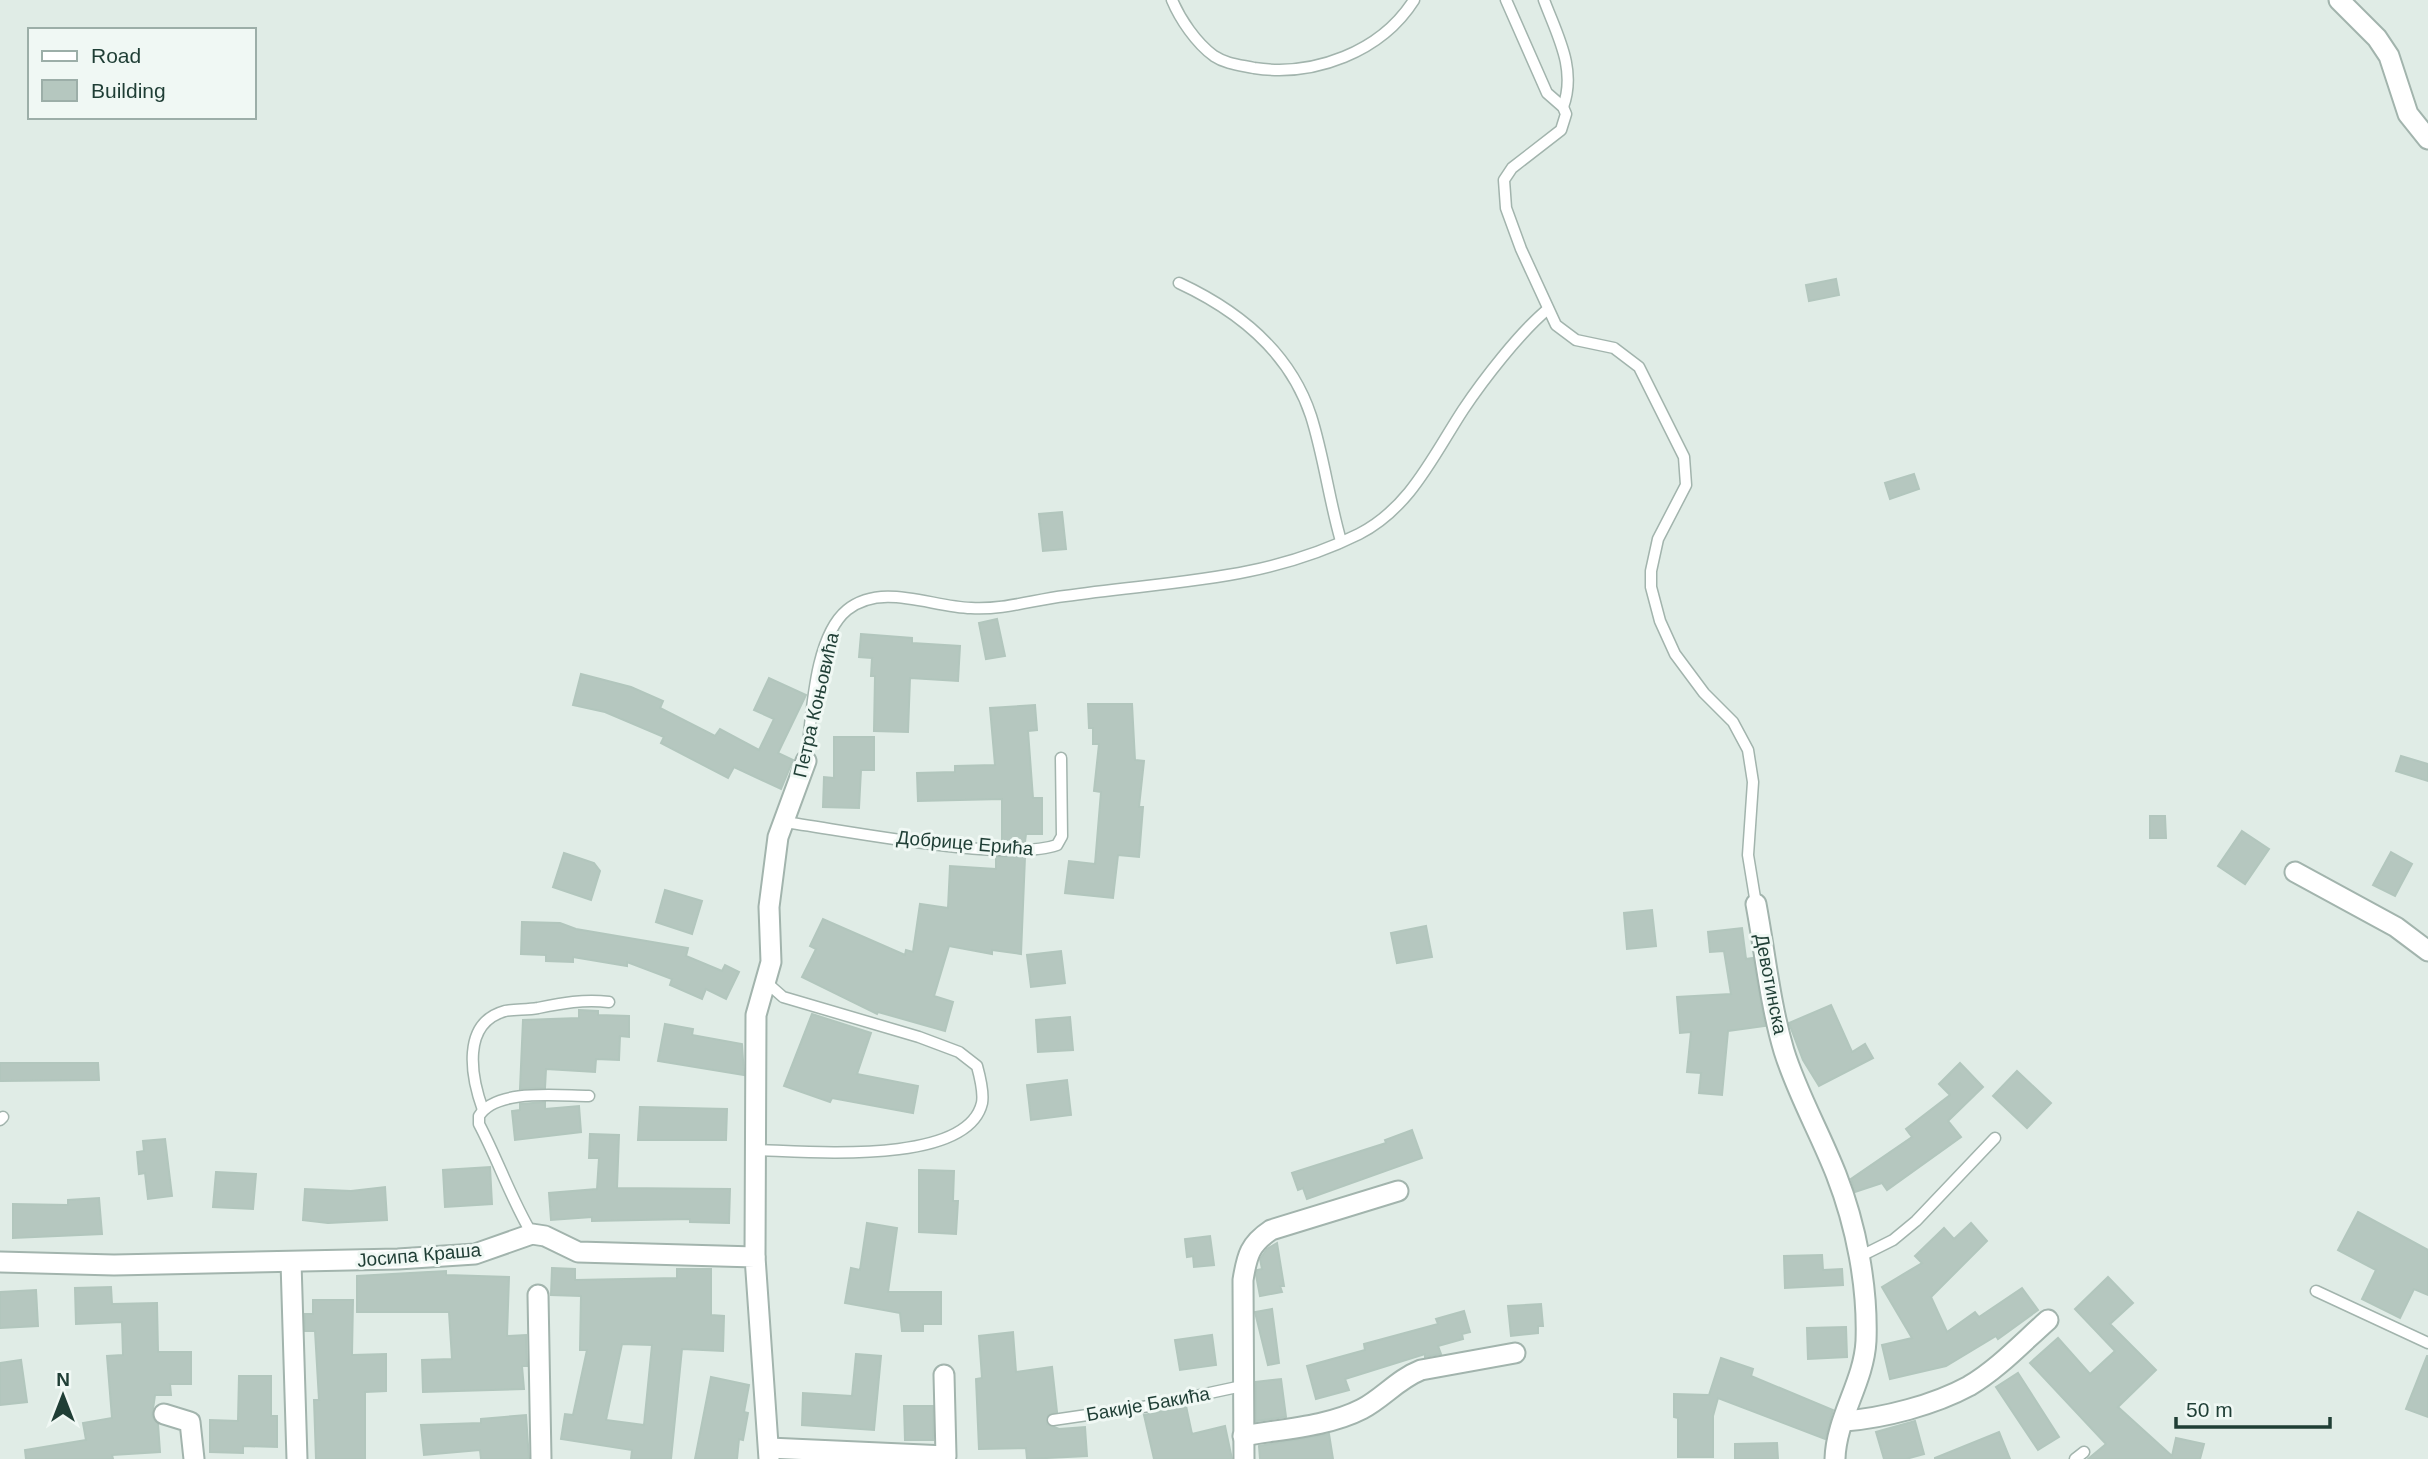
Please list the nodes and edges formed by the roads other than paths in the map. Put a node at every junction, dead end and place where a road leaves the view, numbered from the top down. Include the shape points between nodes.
1 (1172, 0) edge
2 (1414, 0) edge
3 (1506, 0) edge
4 (1544, 0) edge
5 (2339, 0) edge
6 (1563, 107) junction
7 (2428, 139) edge
8 (1179, 283) dead end
9 (1548, 309) junction
10 (1341, 541) junction
11 (1061, 758) dead end
12 (807, 761) joint
13 (784, 822) junction
14 (2295, 872) dead end
15 (1756, 904) joint
16 (2428, 951) edge
17 (766, 982) junction
18 (608, 1002) dead end
19 (589, 1096) dead end
20 (483, 1110) junction
21 (1995, 1138) dead end
22 (755, 1150) junction
23 (1398, 1191) dead end
24 (531, 1234) junction
25 (755, 1257) junction
26 (1858, 1258) junction
27 (0, 1262) edge
28 (291, 1262) junction
29 (2316, 1291) dead end
30 (538, 1295) dead end
31 (2048, 1320) dead end
32 (2428, 1343) edge
33 (1515, 1353) dead end
34 (944, 1375) dead end
35 (1242, 1386) junction
36 (164, 1414) dead end
37 (1053, 1420) dead end
38 (1845, 1420) junction
39 (1243, 1436) junction
40 (769, 1454) edge
41 (194, 1459) edge
42 (297, 1459) edge
43 (541, 1459) edge
44 (1244, 1459) edge
45 (1835, 1459) edge

1 - 2 lane via 1213,56 1235,65 1286,71 1319,66 1354,52 1394,26
3 - 6 lane via 1547,93
4 - 6 lane, Девотинска via 1567,63
5 - 7 street via 2389,56 2408,114
6 - 9 lane, Девотинска via 1566,114 1561,130 1512,168 1503,193
8 - 10 lane via 1234,314 1287,368 1310,415
9 - 10 lane, Петра Коњовића via 1477,389 1401,503 1375,525
9 - 15 lane, Девотинска via 1565,334 1585,344 1614,348 1639,367 1684,457 1686,485 1658,539 1651,587 1675,654 1742,736 1752,766 1748,855
10 - 12 lane, Петра Коњовића via 1245,574 974,609 880,597 849,609 827,640
11 - 13 lane, Добрице Ерића via 1062,836 1057,845 1045,849 977,847
12 - 13 street, Петра Коњовића
13 - 17 street, Петра Коњовића via 771,884 772,950
14 - 16 street via 2396,927
15 - 26 street, Девотинска via 1784,1051 1837,1176 1852,1220
17 - 22 street, Петра Коњовића via 756,1015
17 - 22 lane via 783,997 959,1052 977,1066 982,1104 954,1136 927,1146
18 - 20 lane via 588,1000 504,1012 484,1022 476,1035 472,1063
19 - 20 lane via 516,1097
20 - 24 lane via 479,1124
21 - 26 lane via 1916,1221 1893,1240
22 - 25 street, Петра Коњовића
23 - 35 street via 1271,1230 1254,1242 1243,1280
24 - 25 street via 578,1252
24 - 28 street, Јосипа Краша via 475,1254
25 - 40 street
26 - 38 street, Девотинска via 1866,1342
27 - 28 street, Јосипа Краша
28 - 42 street
29 - 32 lane
30 - 43 street
31 - 38 street via 1969,1386 1906,1409
33 - 39 street via 1421,1370 1345,1417
34 - 40 street via 946,1456
35 - 37 lane, Бакије Бакића
35 - 39 street
36 - 41 street via 190,1422
38 - 45 street, Девотинска
39 - 44 street

